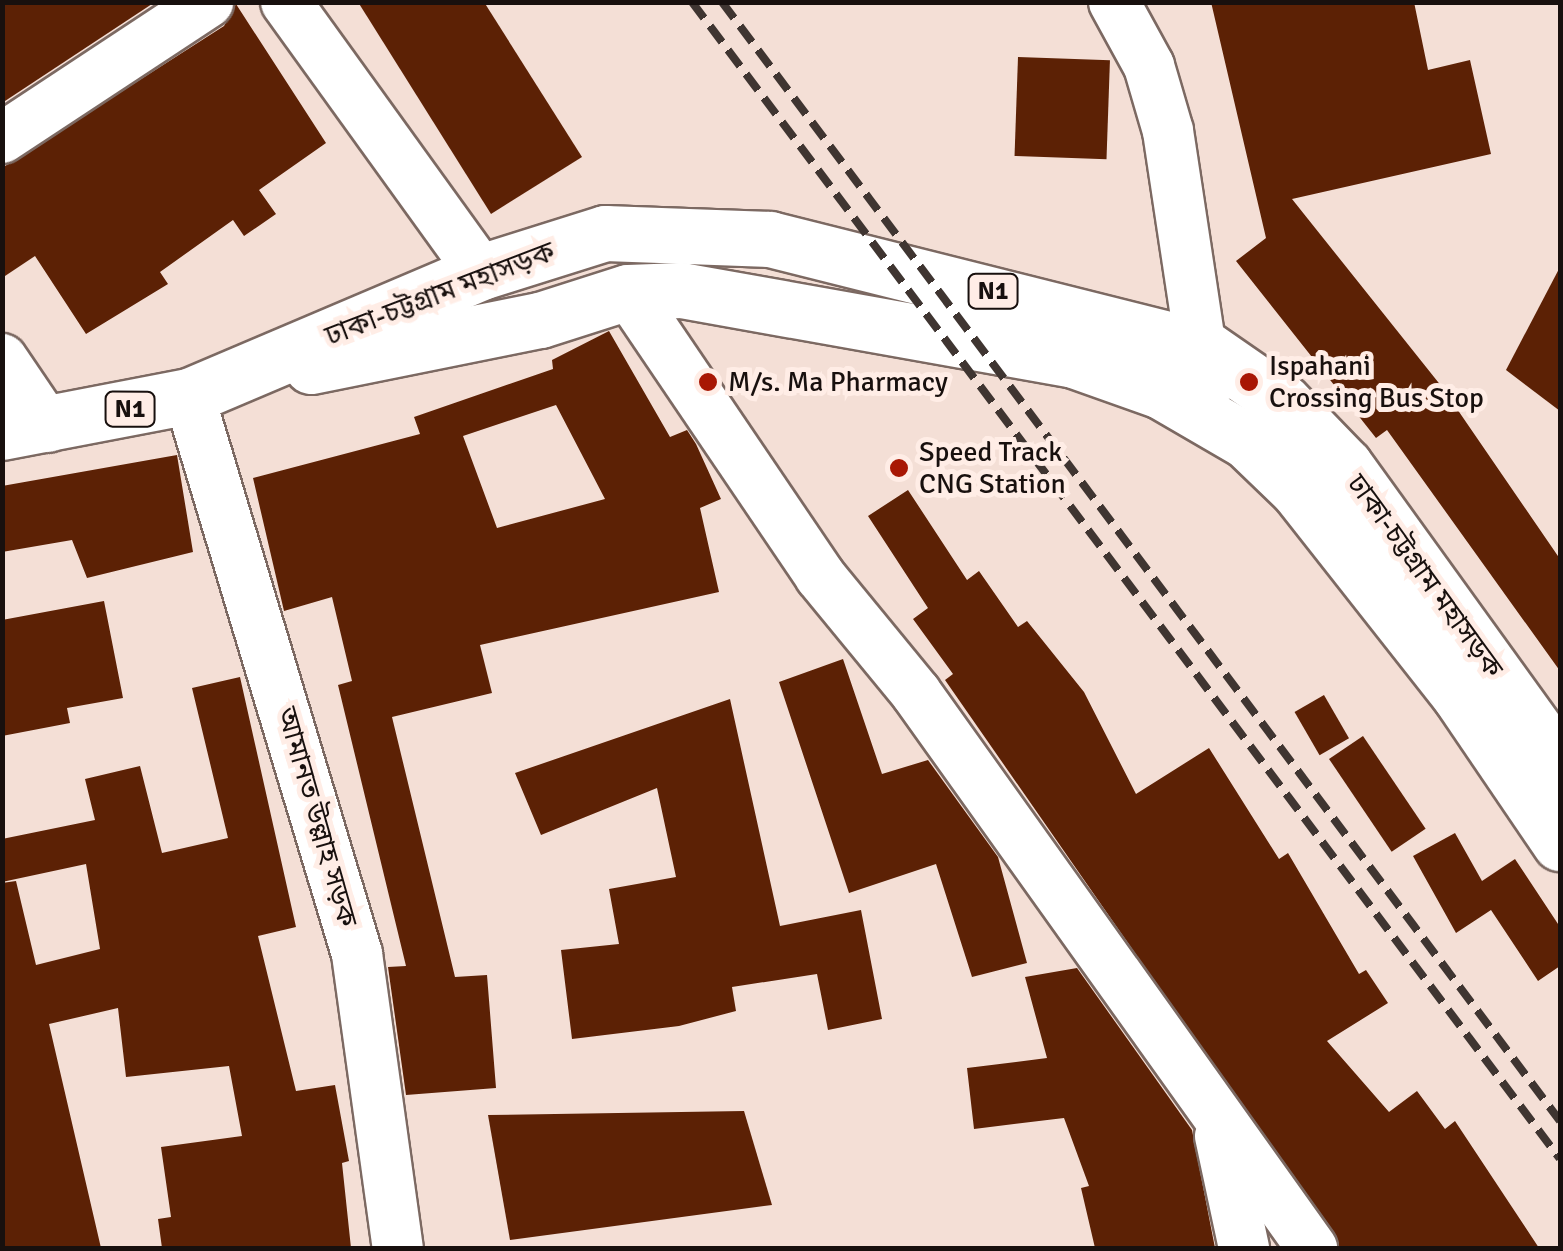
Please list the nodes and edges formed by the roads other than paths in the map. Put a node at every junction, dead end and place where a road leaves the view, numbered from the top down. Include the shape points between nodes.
1 (208, 2) edge
2 (286, 2) edge
3 (1116, 3) edge
4 (2, 138) edge
5 (481, 272) junction
6 (628, 292) junction
7 (1205, 348) junction
8 (2, 359) edge
9 (253, 368) junction
10 (190, 396) junction
11 (1209, 418) junction
12 (26, 430) edge
13 (1560, 764) edge
14 (1560, 843) edge
15 (1216, 1118) junction
16 (398, 1248) edge
17 (1244, 1248) edge
18 (1312, 1248) edge

1 - 4 street
2 - 5 street
3 - 7 street via 1149,66 1168,131
5 - 7 highway, ঢাকা-চট্টগ্রাম মহাসড়ক / N1 via 605,233 709,232 1036,300
5 - 9 highway, ঢাকা-চট্টগ্রাম মহাসড়ক / N1
6 - 9 highway, ঢাকা-চট্টগ্রাম মহাসড়ক / N1 via 334,365
6 - 11 highway, ঢাকা-চট্টগ্রাম মহাসড়ক / N1 via 700,293 1074,360
6 - 15 street via 820,576 916,692
7 - 11 street
7 - 13 highway, ঢাকা-চট্টগ্রাম মহাসড়ক / N1 via 1315,431 1396,528
8 - 12 street
9 - 10 highway, ঢাকা-চট্টগ্রাম মহাসড়ক / N1
10 - 12 highway, ঢাকা-চট্টগ্রাম মহাসড়ক / N1
10 - 16 street, আমানত উল্লাহ সড়ক via 358,954
11 - 14 highway, ঢাকা-চট্টগ্রাম মহাসড়ক / N1 via 1247,441 1298,490 1460,696
15 - 17 street
15 - 18 street

